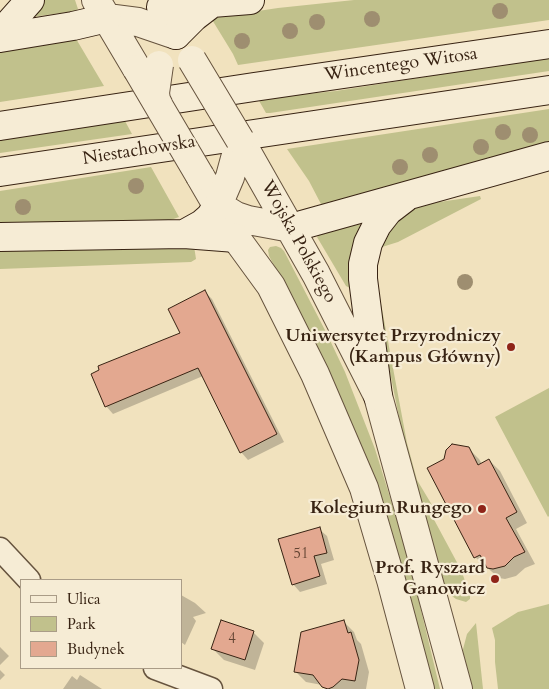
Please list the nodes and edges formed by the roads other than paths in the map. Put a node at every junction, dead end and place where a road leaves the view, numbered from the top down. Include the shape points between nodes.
1 (30, 0) edge
2 (250, 0) edge
3 (159, 4) edge
4 (211, 4) junction
5 (102, 9) edge
6 (176, 35) junction
7 (0, 36) edge
8 (549, 44) edge
9 (148, 67) junction
10 (549, 90) edge
11 (0, 126) edge
12 (549, 156) edge
13 (244, 168) junction
14 (0, 172) edge
15 (416, 193) junction
16 (218, 205) junction
17 (291, 228) junction
18 (184, 234) junction
19 (0, 237) edge
20 (236, 238) junction
21 (378, 396) junction
22 (0, 549) edge
23 (29, 579) edge
24 (157, 669) edge
25 (211, 689) edge
26 (420, 689) edge
27 (458, 689) edge

1 - 7 main road
2 - 4 main road
3 - 4 main road
3 - 6 main road
4 - 6 main road
5 - 6 main road
5 - 7 main road via 73,26
5 - 9 main road
6 - 9 main road
6 - 13 main road, bridge via 240,140
8 - 11 main road, Wincentego Witosa
9 - 16 main road, bridge via 159,107
10 - 14 main road, Niestachowska
12 - 15 main road
13 - 16 main road
13 - 17 main road, Wojska Polskiego
15 - 17 main road
15 - 21 main road via 388,211 372,233 365,253 363,279
16 - 17 main road via 257,223
16 - 18 main road via 202,224
16 - 20 main road
17 - 21 main road, Wojska Polskiego
18 - 19 main road
18 - 20 main road
20 - 26 main road via 278,299 315,374 364,488
21 - 27 main road, Wojska Polskiego
22 - 23 street
24 - 25 street

